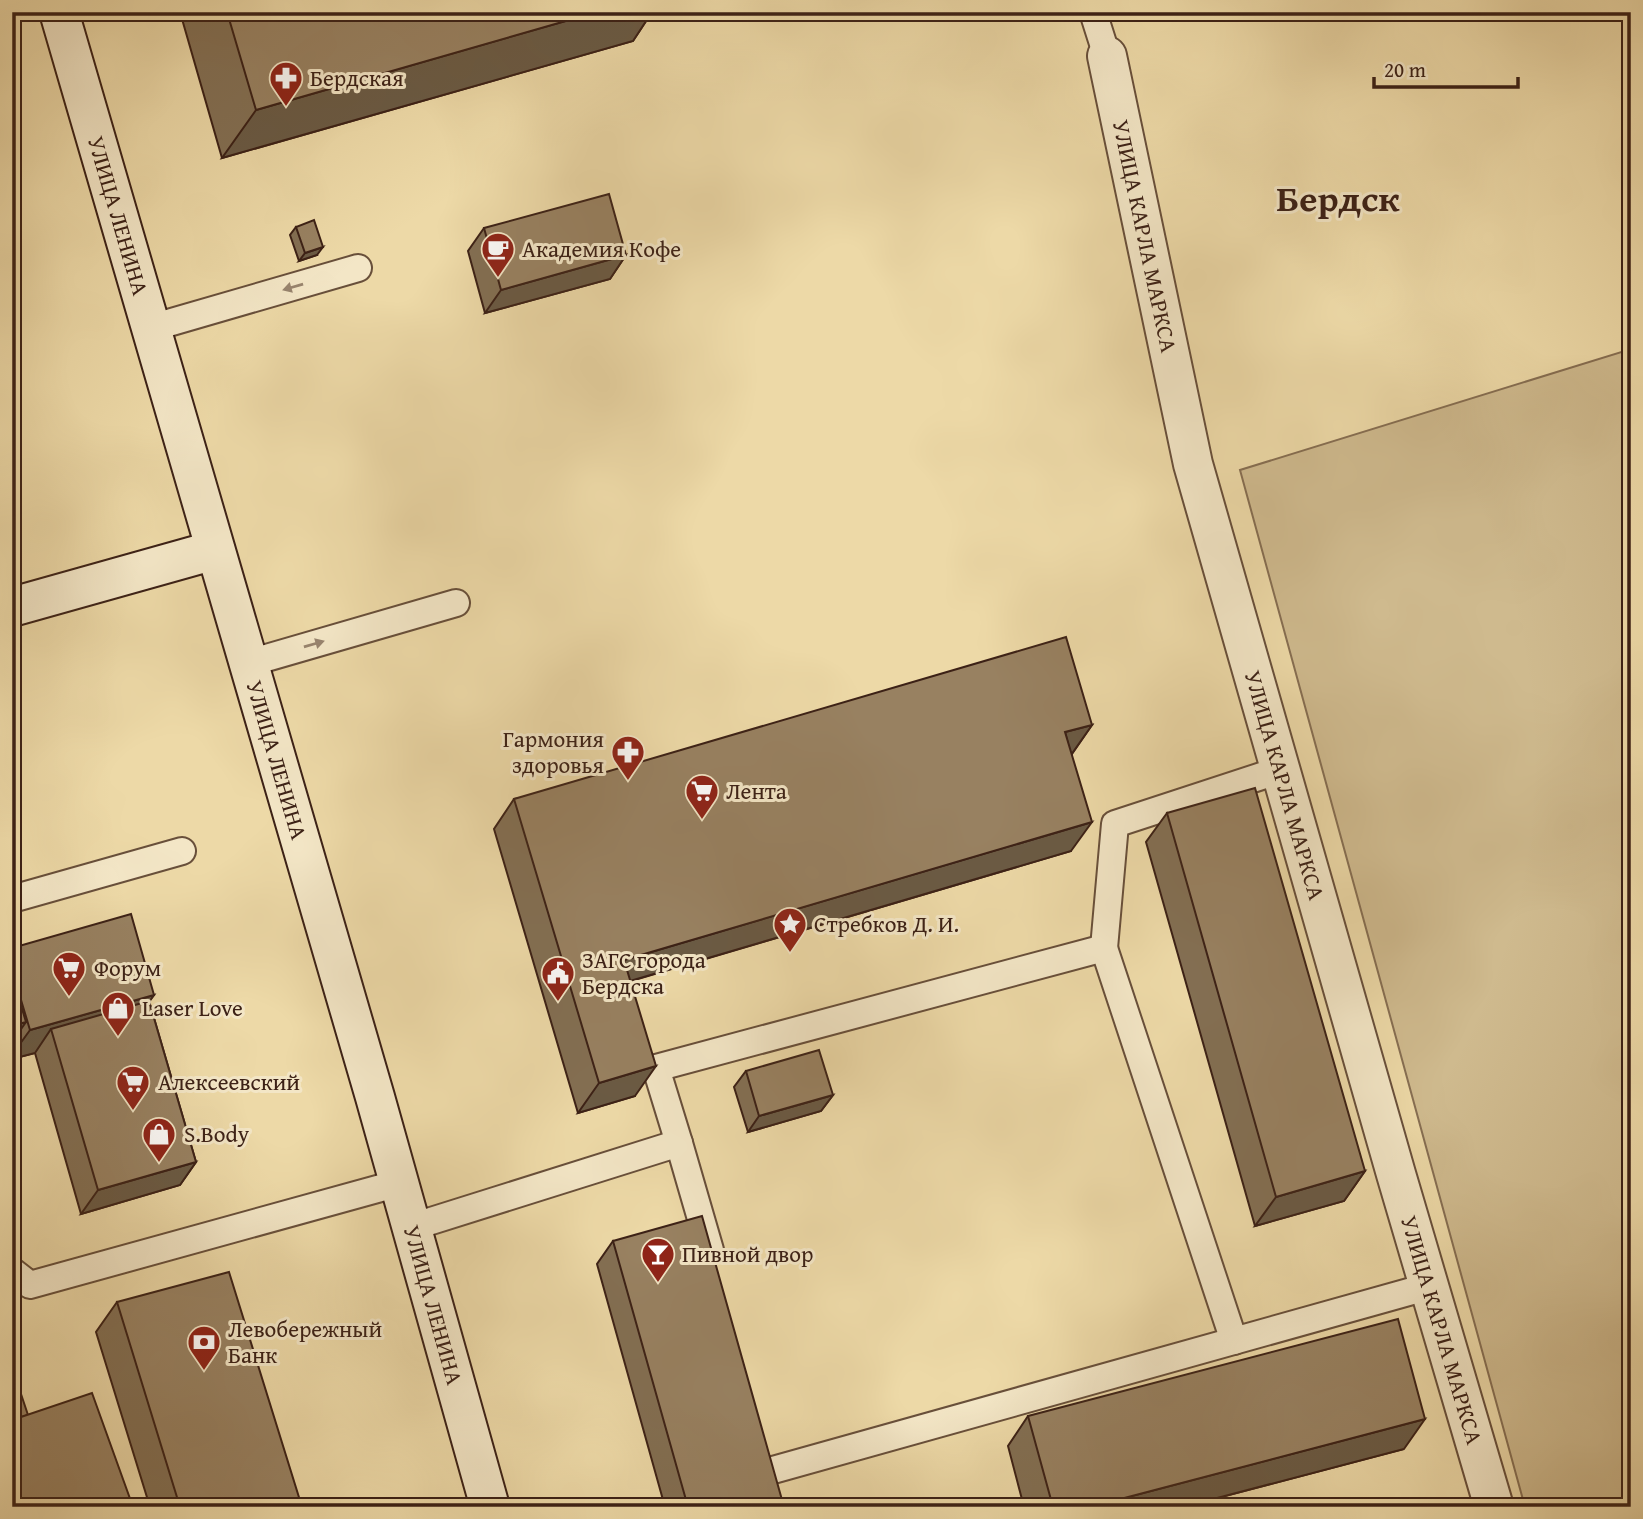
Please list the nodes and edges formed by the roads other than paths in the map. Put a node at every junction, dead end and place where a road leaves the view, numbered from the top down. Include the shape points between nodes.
1 (59, 12) edge
2 (1093, 12) edge
3 (1107, 56) joint
4 (358, 268) dead end
5 (151, 328) junction
6 (215, 550) junction
7 (456, 603) dead end
8 (12, 607) edge
9 (248, 663) junction
10 (1280, 770) junction
11 (182, 851) dead end
12 (12, 899) edge
13 (1104, 948) junction
14 (678, 1143) junction
15 (399, 1183) junction
16 (412, 1227) junction
17 (12, 1271) edge
18 (716, 1273) edge
19 (1430, 1286) junction
20 (1234, 1341) junction
21 (766, 1443) edge
22 (490, 1507) edge
23 (1494, 1507) edge

1 - 5 main road, УЛИЦА ЛЕНИНА
2 - 3 lane
3 - 10 main road, УЛИЦА КАРЛА МАРКСА via 1193,464
4 -> 5 lane
5 - 6 main road, УЛИЦА ЛЕНИНА
6 - 8 main road
6 - 9 main road, УЛИЦА ЛЕНИНА
9 -> 7 lane
9 - 15 main road, УЛИЦА ЛЕНИНА
10 - 13 lane via 1115,824
10 - 19 main road, УЛИЦА КАРЛА МАРКСА
11 - 12 lane
13 - 14 lane via 656,1068
13 - 20 lane
14 - 16 lane
14 - 18 lane
15 - 16 main road, УЛИЦА ЛЕНИНА
15 - 17 lane via 30,1285
16 - 22 main road, УЛИЦА ЛЕНИНА
19 - 20 lane
19 - 23 main road, УЛИЦА КАРЛА МАРКСА
20 - 21 lane via 777,1482

